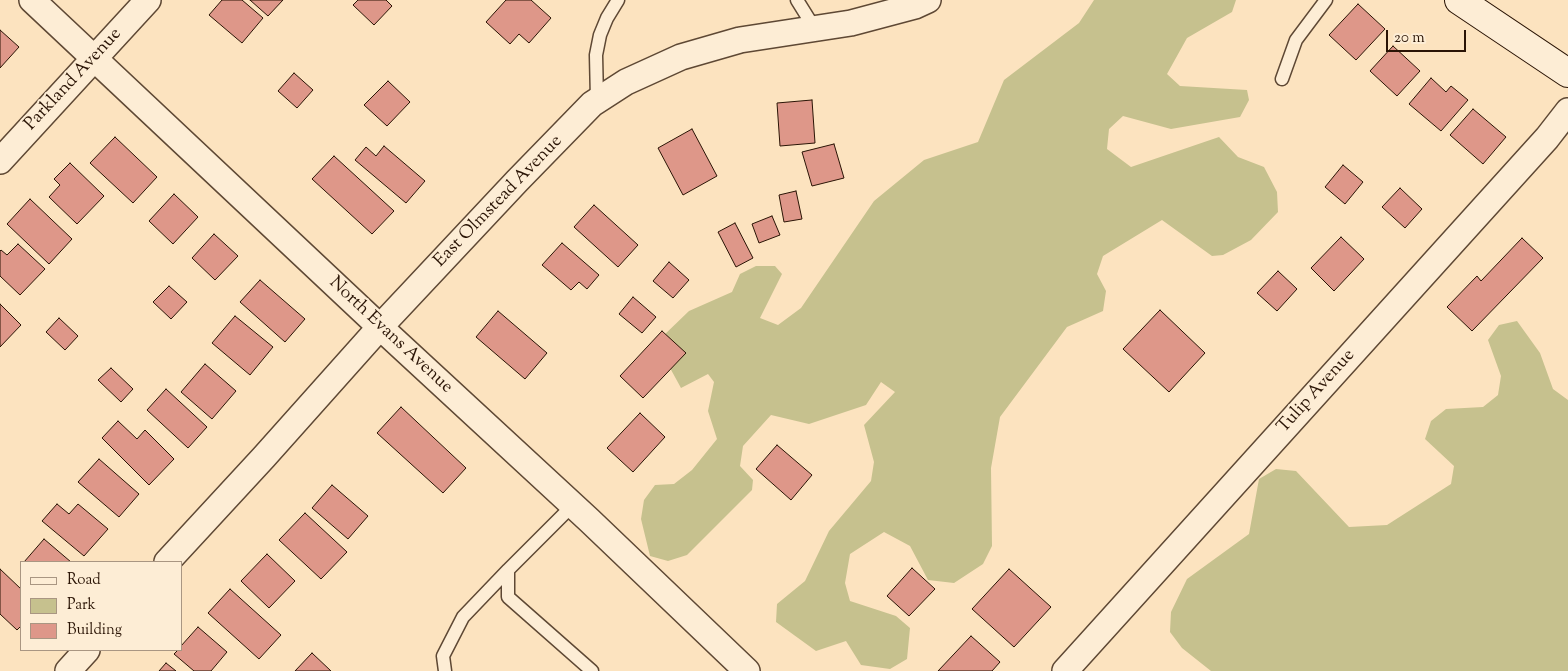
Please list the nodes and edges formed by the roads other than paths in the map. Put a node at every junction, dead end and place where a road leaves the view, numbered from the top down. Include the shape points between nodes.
1 (32, 0) edge
2 (148, 0) edge
3 (618, 0) edge
4 (797, 0) edge
5 (928, 0) edge
6 (1326, 0) edge
7 (1459, 0) edge
8 (815, 29) junction
9 (94, 58) junction
10 (1568, 73) edge
11 (1282, 79) dead end
12 (597, 100) junction
13 (1568, 111) edge
14 (0, 161) edge
15 (380, 328) junction
16 (573, 505) junction
17 (168, 561) edge
18 (508, 570) junction
19 (86, 651) edge
20 (68, 671) edge
21 (445, 671) edge
22 (592, 671) edge
23 (747, 671) edge
24 (1065, 671) edge

1 - 9 street, North Evans Avenue
2 - 9 street, Parkland Avenue
3 - 12 lane via 600,35 596,55
4 - 8 lane
5 - 8 street, East Olmstead Avenue via 851,24
6 - 11 lane via 1296,40
7 - 10 main road
8 - 12 street, East Olmstead Avenue via 740,40 681,57 626,82
9 - 14 street, Parkland Avenue
9 - 15 street, North Evans Avenue
12 - 15 street, East Olmstead Avenue
13 - 24 street, Tulip Avenue
15 - 16 street, North Evans Avenue
15 - 17 street, East Olmstead Avenue
16 - 18 lane
16 - 23 street, North Evans Avenue
18 - 21 lane via 463,617 443,656
18 - 22 lane via 508,597
19 - 20 street

